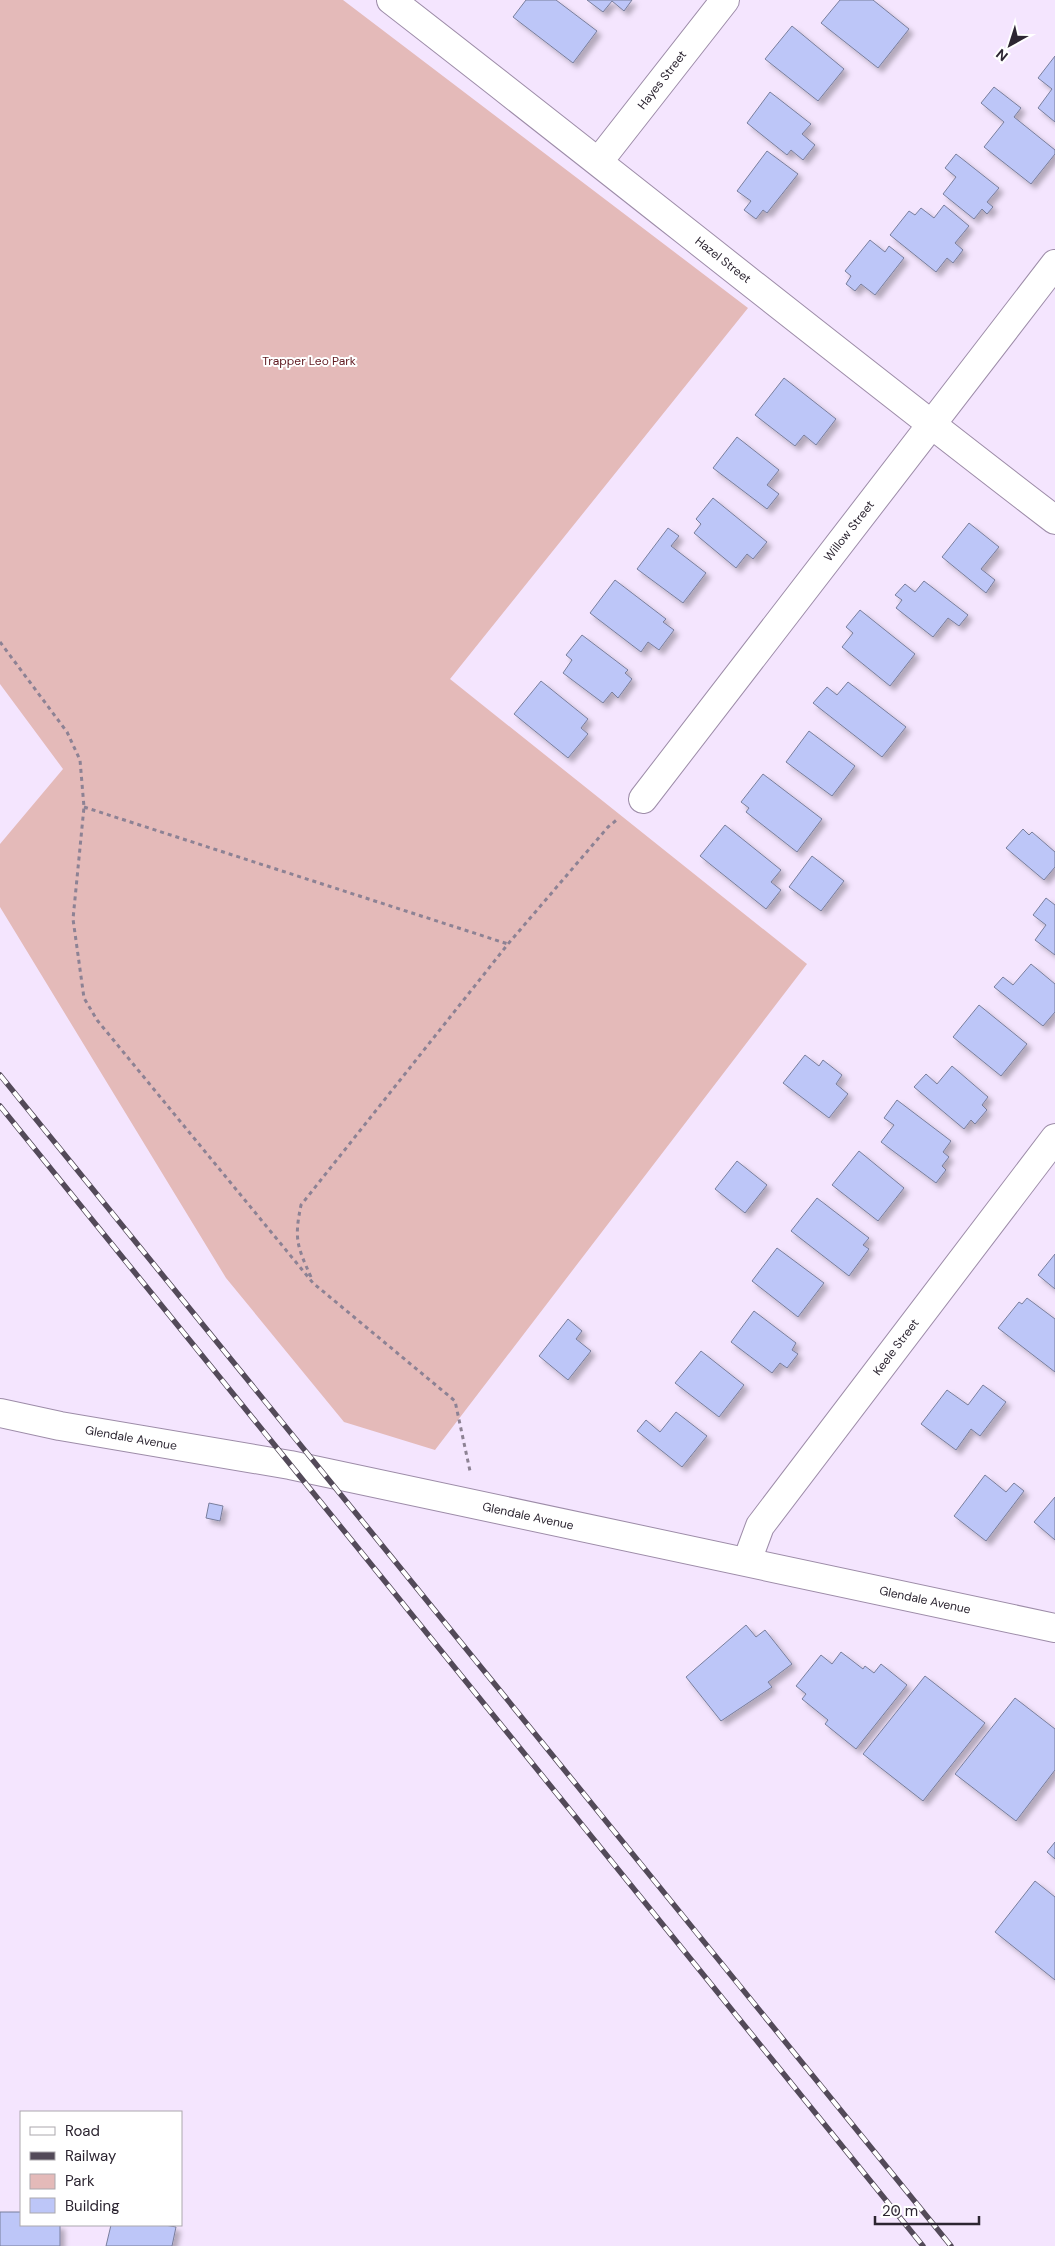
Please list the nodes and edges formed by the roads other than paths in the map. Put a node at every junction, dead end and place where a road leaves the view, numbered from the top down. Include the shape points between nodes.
1 (391, 0) edge
2 (725, 0) edge
3 (599, 161) junction
4 (1055, 264) edge
5 (931, 425) junction
6 (1055, 520) edge
7 (643, 799) road end
8 (1055, 1138) edge
9 (0, 1413) edge
10 (747, 1561) junction
11 (1055, 1628) edge

1 - 3 street, Hazel Street
2 - 3 street, Hayes Street
3 - 5 street, Hazel Street
4 - 5 street, Willow Street
5 - 6 street, Hazel Street
5 - 7 street, Willow Street
8 - 10 street, Keele Street via 760,1526
9 - 10 street, Glendale Avenue via 290,1465
10 - 11 street, Glendale Avenue

